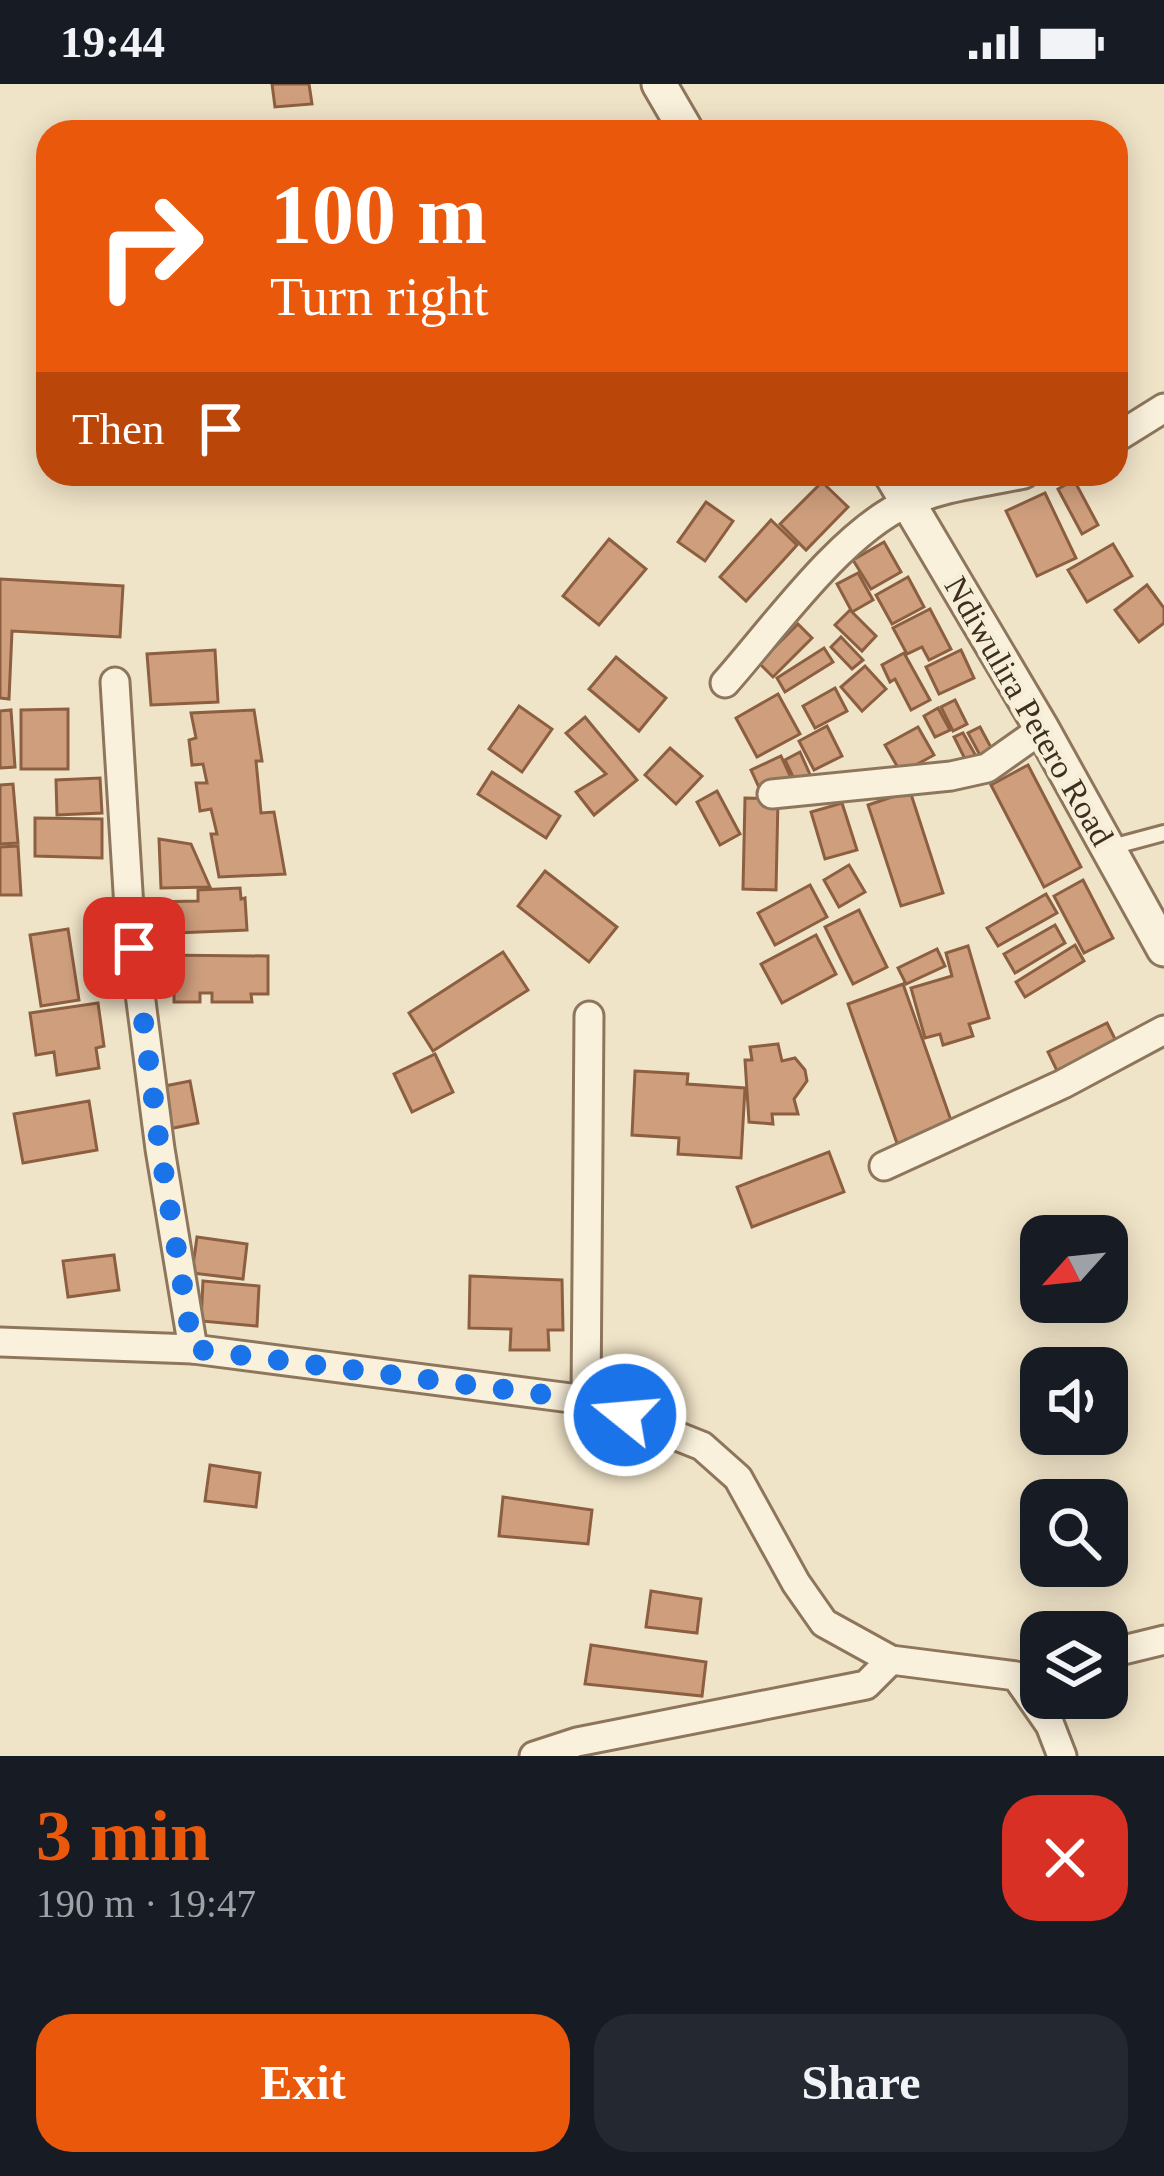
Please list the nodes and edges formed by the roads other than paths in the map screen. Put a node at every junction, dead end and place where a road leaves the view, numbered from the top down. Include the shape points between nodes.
1 (659, 84) edge
2 (680, 120) edge
3 (1164, 408) edge
4 (1128, 430) edge
5 (899, 488) edge
6 (116, 682) dead end
7 (725, 683) dead end
8 (1042, 729) junction
9 (772, 794) dead end
10 (1164, 832) edge
11 (1108, 848) junction
12 (1164, 950) edge
13 (589, 1016) dead end
14 (1164, 1030) edge
15 (884, 1166) dead end
16 (0, 1342) edge
17 (193, 1349) junction
18 (586, 1400) junction
19 (1164, 1640) edge
20 (1128, 1649) edge
21 (891, 1660) junction
22 (1020, 1672) edge
23 (1048, 1719) edge
24 (533, 1756) edge
25 (1062, 1756) edge

1 - 2 street
3 - 4 street
5 - 7 street
5 - 8 street, Ndiwulira Petero Road
6 - 17 street via 129,908
8 - 9 street via 987,768
8 - 11 street, Ndiwulira Petero Road
10 - 11 lane
11 - 12 street, Ndiwulira Petero Road
13 - 18 street
14 - 15 street
16 - 17 street
17 - 18 street
18 - 21 street via 702,1446 738,1478 824,1623
19 - 20 street
21 - 22 street
21 - 24 street via 866,1685
23 - 25 street

